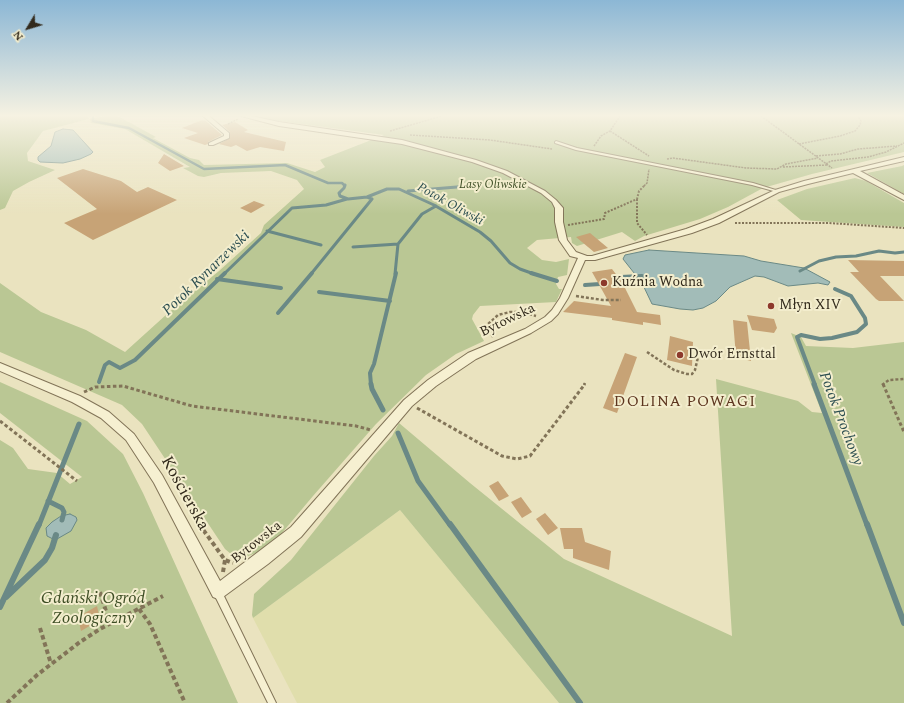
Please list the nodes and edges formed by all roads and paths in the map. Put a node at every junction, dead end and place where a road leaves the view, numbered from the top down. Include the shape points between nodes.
1 (423, 149) edge
2 (575, 149) edge
3 (592, 149) edge
4 (639, 149) edge
5 (804, 149) edge
6 (861, 149) edge
7 (892, 149) edge
8 (588, 152) junction
9 (816, 157) junction
10 (904, 159) edge
11 (656, 162) junction
12 (651, 164) junction
13 (827, 165) junction
14 (782, 167) junction
15 (855, 171) junction
16 (777, 191) junction
17 (904, 198) edge
18 (637, 199) junction
19 (716, 221) junction
20 (560, 227) junction
21 (904, 228) edge
22 (647, 239) dead end
23 (582, 258) junction
24 (570, 293) junction
25 (621, 300) dead end
26 (548, 319) junction
27 (496, 344) junction
28 (647, 352) dead end
29 (698, 358) dead end
30 (0, 367) edge
31 (904, 379) edge
32 (585, 383) dead end
33 (79, 395) dead end
34 (408, 403) junction
35 (0, 421) edge
36 (904, 432) edge
37 (380, 435) junction
38 (77, 481) dead end
39 (100, 592) dead end
40 (218, 592) junction
41 (163, 596) dead end
42 (139, 609) junction
43 (110, 624) junction
44 (40, 628) dead end
45 (51, 664) junction
46 (7, 703) edge
47 (185, 703) edge
48 (272, 703) edge

1 - 20 street via 489,166 543,192 559,208
2 - 8 lane
3 - 8 path
4 - 11 path
5 - 9 path
6 - 9 path
7 - 13 path via 868,157 831,161
8 - 12 lane
9 - 13 path
9 - 14 path
10 - 15 street
11 - 12 path
11 - 14 path via 673,158 746,168
12 - 16 lane via 764,186
12 - 18 path via 647,183 639,191
13 - 14 path
15 - 16 street
15 - 17 street
16 - 19 street
18 - 20 path via 605,213 604,219
18 - 22 path via 638,223 647,233
19 - 21 path via 829,223
19 - 23 street via 690,231 592,258
20 - 23 street via 563,240 573,254
23 - 24 street, Bytowska via 572,278
24 - 25 path via 603,300
24 - 26 street, Bytowska
26 - 27 street, Bytowska via 528,331
26 - 27 path via 522,312 498,315 487,325
27 - 34 street, Bytowska via 450,369
28 - 29 path via 674,370 687,374 692,374 695,370
30 - 40 street, Kościerska via 105,414 130,437 158,479
31 - 36 path via 889,380 882,384
32 - 34 path via 530,456 517,460 502,456
33 - 37 path via 95,387 124,386 192,406 356,426
34 - 37 street, Bytowska
35 - 38 path
37 - 40 street, Bytowska via 296,532
39 - 43 path
40 - 48 lane, Kościerska
41 - 42 path
42 - 43 path
42 - 47 path via 150,624
43 - 45 path
44 - 45 path
45 - 46 path

